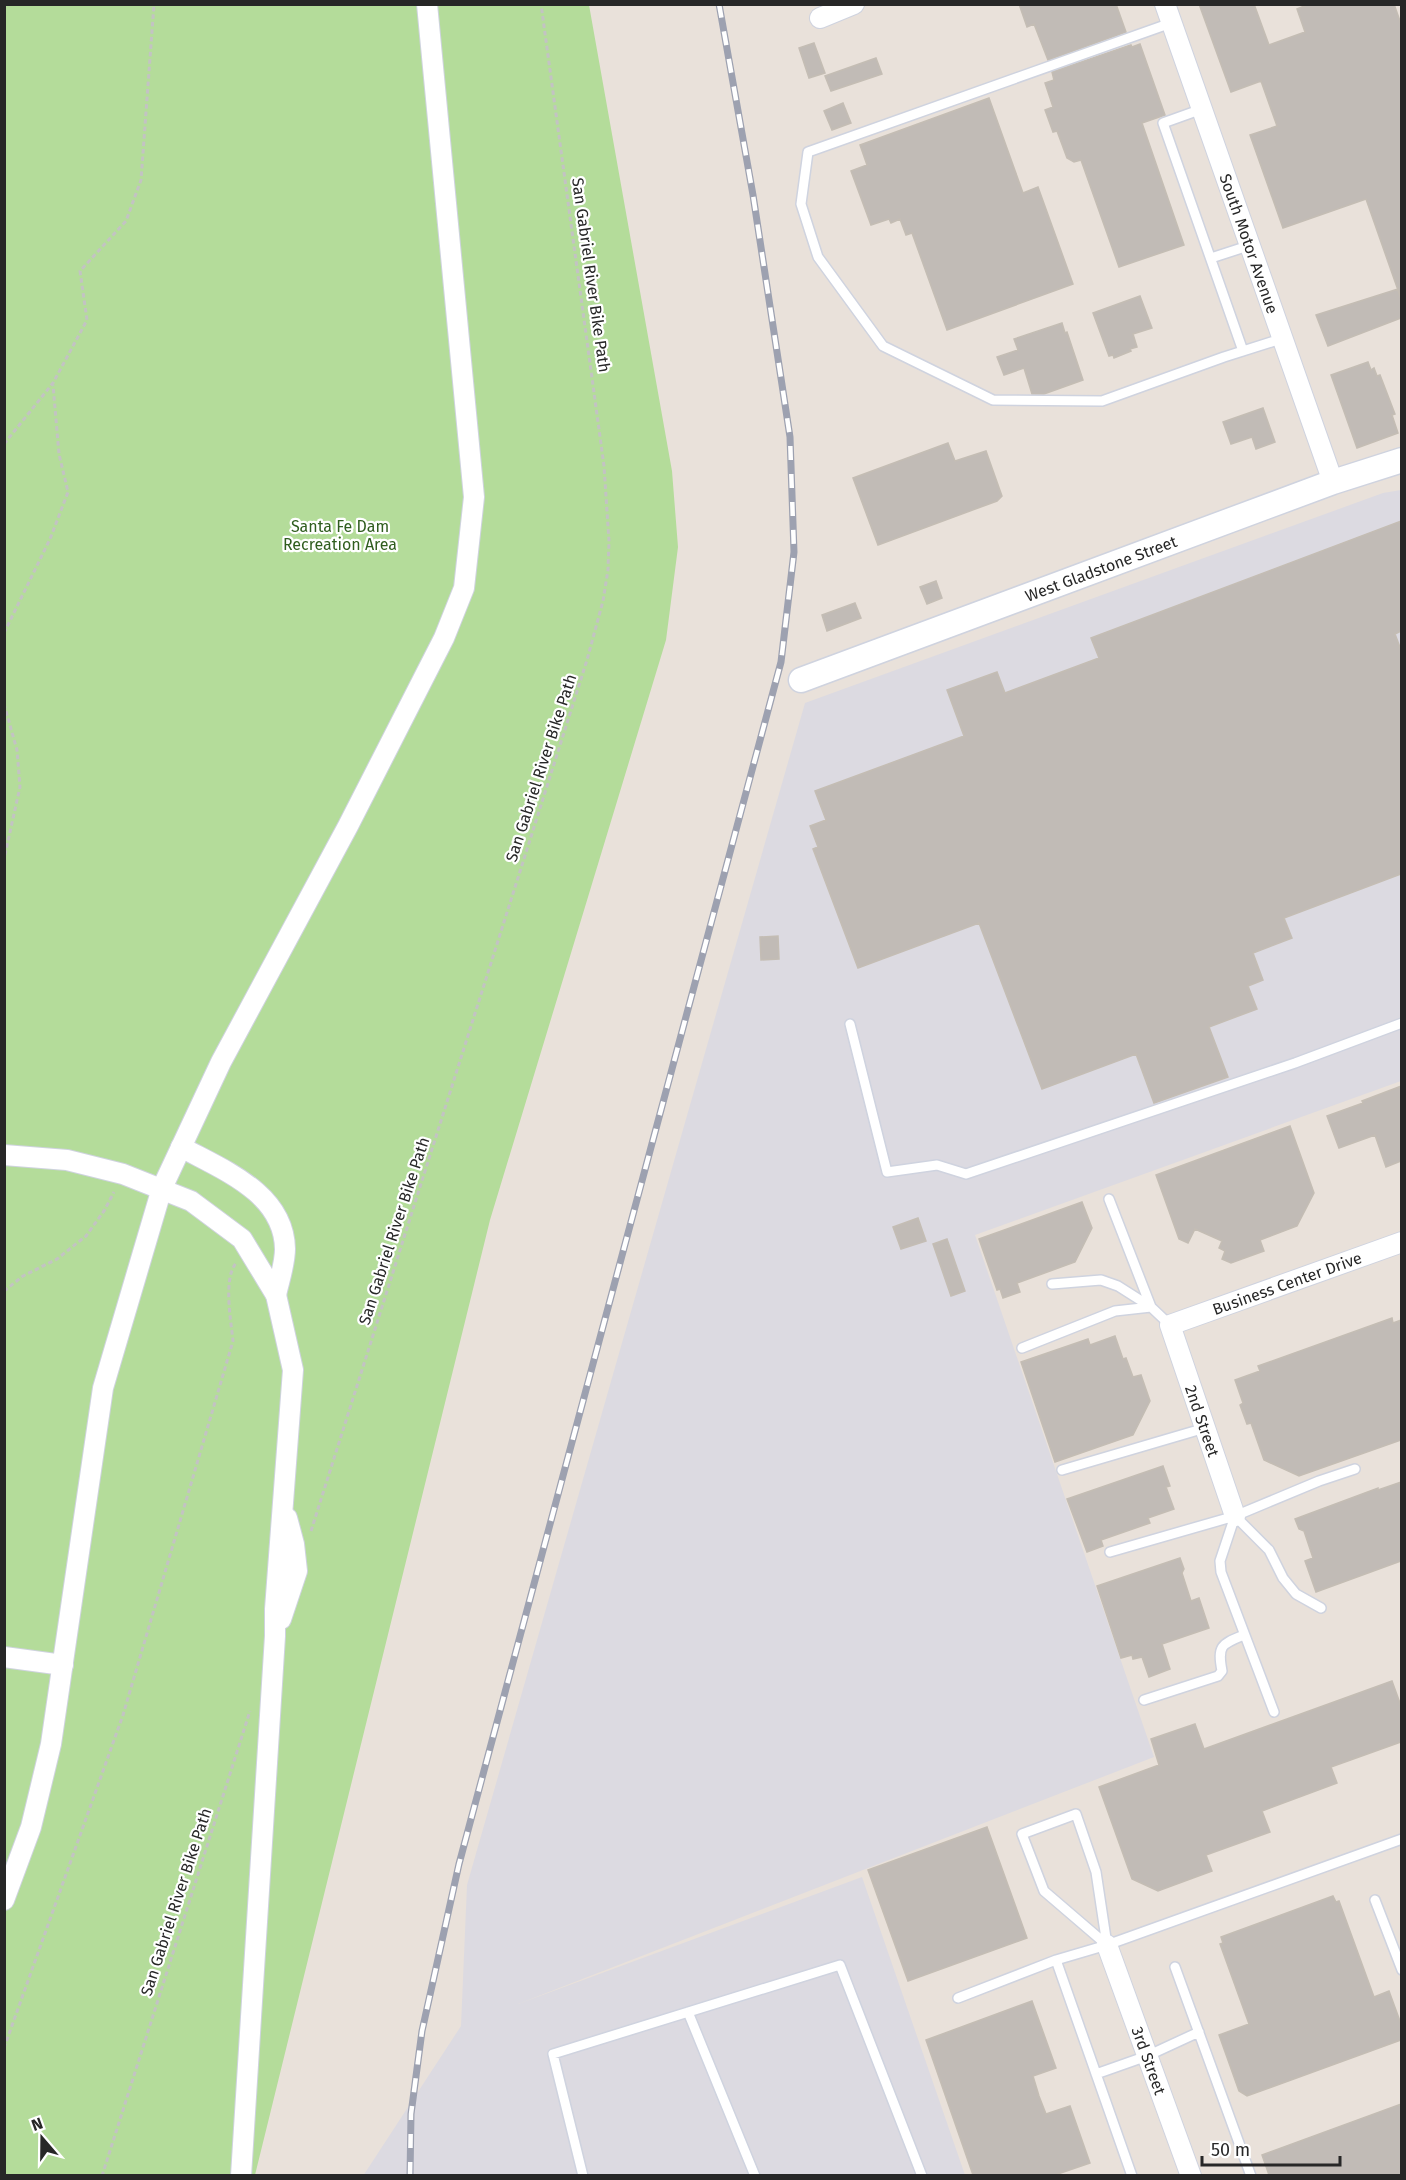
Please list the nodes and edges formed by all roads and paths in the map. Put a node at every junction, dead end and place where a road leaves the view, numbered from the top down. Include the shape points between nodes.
1 (154, 4) edge
2 (427, 4) edge
3 (542, 4) edge
4 (854, 4) edge
5 (1168, 14) edge
6 (820, 18) dead end
7 (1202, 109) junction
8 (1251, 245) junction
9 (1211, 258) junction
10 (1284, 338) junction
11 (1243, 351) junction
12 (53, 383) junction
13 (4, 444) edge
14 (1401, 460) edge
15 (1334, 482) junction
16 (4, 633) edge
17 (801, 680) dead end
18 (4, 704) edge
19 (4, 859) edge
20 (1401, 1023) edge
21 (850, 1024) dead end
22 (181, 1147) junction
23 (4, 1155) edge
24 (123, 1174) junction
25 (162, 1188) junction
26 (1109, 1199) dead end
27 (1401, 1242) edge
28 (248, 1248) junction
29 (1052, 1284) dead end
30 (4, 1291) edge
31 (276, 1295) junction
32 (1151, 1307) junction
33 (1170, 1326) junction
34 (1022, 1348) dead end
35 (1205, 1428) junction
36 (1355, 1468) dead end
37 (1062, 1470) dead end
38 (316, 1514) dead end
39 (1235, 1516) junction
40 (1110, 1552) dead end
41 (1321, 1608) dead end
42 (1244, 1635) junction
43 (4, 1657) edge
44 (63, 1665) junction
45 (1144, 1700) dead end
46 (253, 1701) dead end
47 (1274, 1712) dead end
48 (1401, 1839) edge
49 (4, 1900) edge
50 (1375, 1900) dead end
51 (1107, 1945) junction
52 (1056, 1960) junction
53 (1175, 1967) dead end
54 (1401, 1970) edge
55 (958, 1998) dead end
56 (688, 2012) junction
57 (1199, 2032) junction
58 (4, 2048) edge
59 (1147, 2056) junction
60 (1096, 2074) junction
61 (102, 2175) edge
62 (241, 2175) edge
63 (583, 2175) edge
64 (755, 2175) edge
65 (922, 2175) edge
66 (1132, 2175) edge
67 (1191, 2175) edge
68 (1251, 2175) edge

1 - 12 path via 141,180 126,220 80,272 87,320
2 - 22 street via 474,498 464,588 444,638 221,1062
3 - 38 path, San Gabriel River Bike Path via 604,466 609,541 603,601
4 - 6 street
5 - 7 street, South Motor Avenue
5 - 11 lane via 1123,40 808,152 801,204 818,256 883,346 993,400 1102,401
7 - 8 street, South Motor Avenue
7 - 9 lane via 1162,123
8 - 9 lane
8 - 10 street, South Motor Avenue
9 - 11 lane
10 - 11 lane
10 - 15 street, South Motor Avenue
12 - 13 path
12 - 16 path via 59,454 68,492 50,539
14 - 15 street, West Gladstone Street
15 - 17 street, West Gladstone Street
18 - 19 path via 17,750 21,787
20 - 21 lane via 1295,1063 966,1174 938,1165 887,1172
22 - 25 street
22 - 31 street via 248,1184 272,1207 285,1250
23 - 24 street via 67,1160
24 - 25 street
24 - 30 path via 86,1236
25 - 28 street via 191,1201 242,1239
25 - 44 street via 104,1388
26 - 32 lane
27 - 33 street, Business Center Drive
28 - 31 street
28 - 58 path via 232,1268 232,1341 123,1715
29 - 32 lane via 1101,1280 1119,1286
31 - 62 street via 294,1370 284,1506 297,1571 275,1636
32 - 33 lane
32 - 34 lane via 1115,1311
33 - 35 street, 2nd Street
35 - 37 lane
35 - 39 street, 2nd Street
36 - 39 lane
39 - 40 lane
39 - 41 lane via 1269,1550 1296,1594
39 - 42 lane via 1220,1561
42 - 45 lane via 1220,1648 1222,1671 1218,1676
42 - 47 lane
43 - 44 street
44 - 49 street via 51,1744 31,1827
46 - 61 path, San Gabriel River Bike Path
48 - 51 lane
50 - 54 lane
51 - 51 lane via 1096,1872 1076,1815 1023,1834 1044,1891
51 - 52 lane
51 - 59 street, 3rd Street
52 - 55 lane
52 - 60 lane
53 - 57 lane
56 - 63 lane via 553,2054
56 - 64 lane
56 - 65 lane via 840,1965
57 - 59 lane
57 - 68 lane
59 - 60 lane
59 - 67 street, 3rd Street
60 - 66 lane

